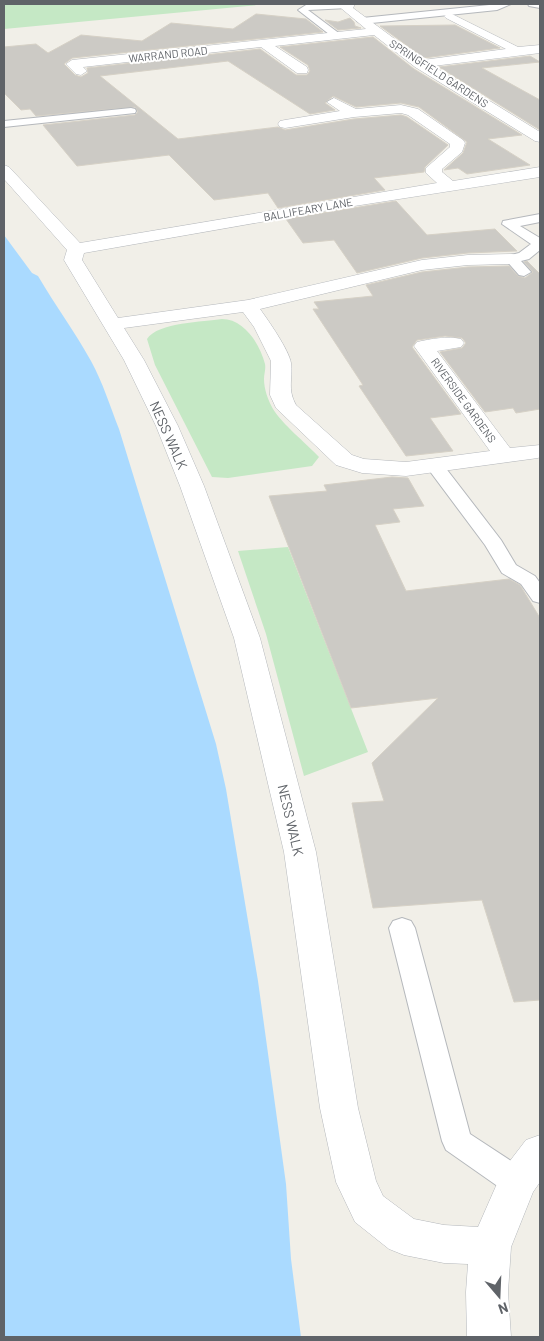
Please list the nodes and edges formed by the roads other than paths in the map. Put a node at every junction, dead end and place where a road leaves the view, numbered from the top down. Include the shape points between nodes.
1 (349, 4) edge
2 (507, 4) edge
3 (532, 4) edge
4 (540, 5) edge
5 (450, 16) dead end
6 (362, 21) junction
7 (494, 23) dead end
8 (468, 25) junction
9 (376, 32) junction
10 (338, 36) junction
11 (264, 44) junction
12 (540, 49) edge
13 (514, 51) junction
14 (73, 64) dead end
15 (420, 64) junction
16 (302, 70) dead end
17 (334, 102) dead end
18 (131, 111) dead end
19 (354, 113) junction
20 (4, 124) edge
21 (285, 124) dead end
22 (540, 138) edge
23 (4, 170) edge
24 (540, 172) edge
25 (449, 186) junction
26 (540, 218) edge
27 (540, 244) edge
28 (76, 249) junction
29 (518, 266) joint
30 (248, 306) junction
31 (113, 324) junction
32 (454, 343) dead end
33 (527, 458) edge
34 (435, 466) junction
35 (540, 597) edge
36 (402, 928) dead end
37 (529, 1167) edge
38 (490, 1247) junction
39 (490, 1337) edge

1 - 6 street, SPRINGFIELD GARDENS via 346,7
1 - 10 lane via 302,10
2 - 6 lane via 496,8
3 - 4 lane
5 - 8 street
6 - 9 street, SPRINGFIELD GARDENS
7 - 8 street
8 - 13 street
9 - 10 street, WARRAND ROAD
9 - 15 street, SPRINGFIELD GARDENS
10 - 11 street, WARRAND ROAD
11 - 14 street, WARRAND ROAD
11 - 16 street
12 - 13 street
13 - 15 street
15 - 22 street, SPRINGFIELD GARDENS
17 - 19 street
18 - 20 lane
19 - 21 street
19 - 25 street via 401,109 413,112 458,142 457,149 434,168 434,173
23 - 28 street
24 - 25 street, BALLIFEARY LANE
25 - 28 street, BALLIFEARY LANE
26 - 27 lane via 508,224
27 - 29 lane via 524,256
28 - 31 street, NESS WALK via 73,260
29 - 30 street via 468,260 422,265
30 - 31 street
30 - 34 street, RIVERSIDE GARDENS via 281,361 280,395 287,408 334,452 344,460 362,466 392,469
31 - 38 street, NESS WALK via 134,360 192,486 247,638 300,852 339,1108 356,1182 369,1209 404,1236 444,1244
32 - 33 street, RIVERSIDE GARDENS via 424,346
33 - 34 street, RIVERSIDE GARDENS
34 - 35 lane via 510,569 528,580
36 - 37 lane via 457,1141
37 - 38 street
38 - 39 street via 487,1292

